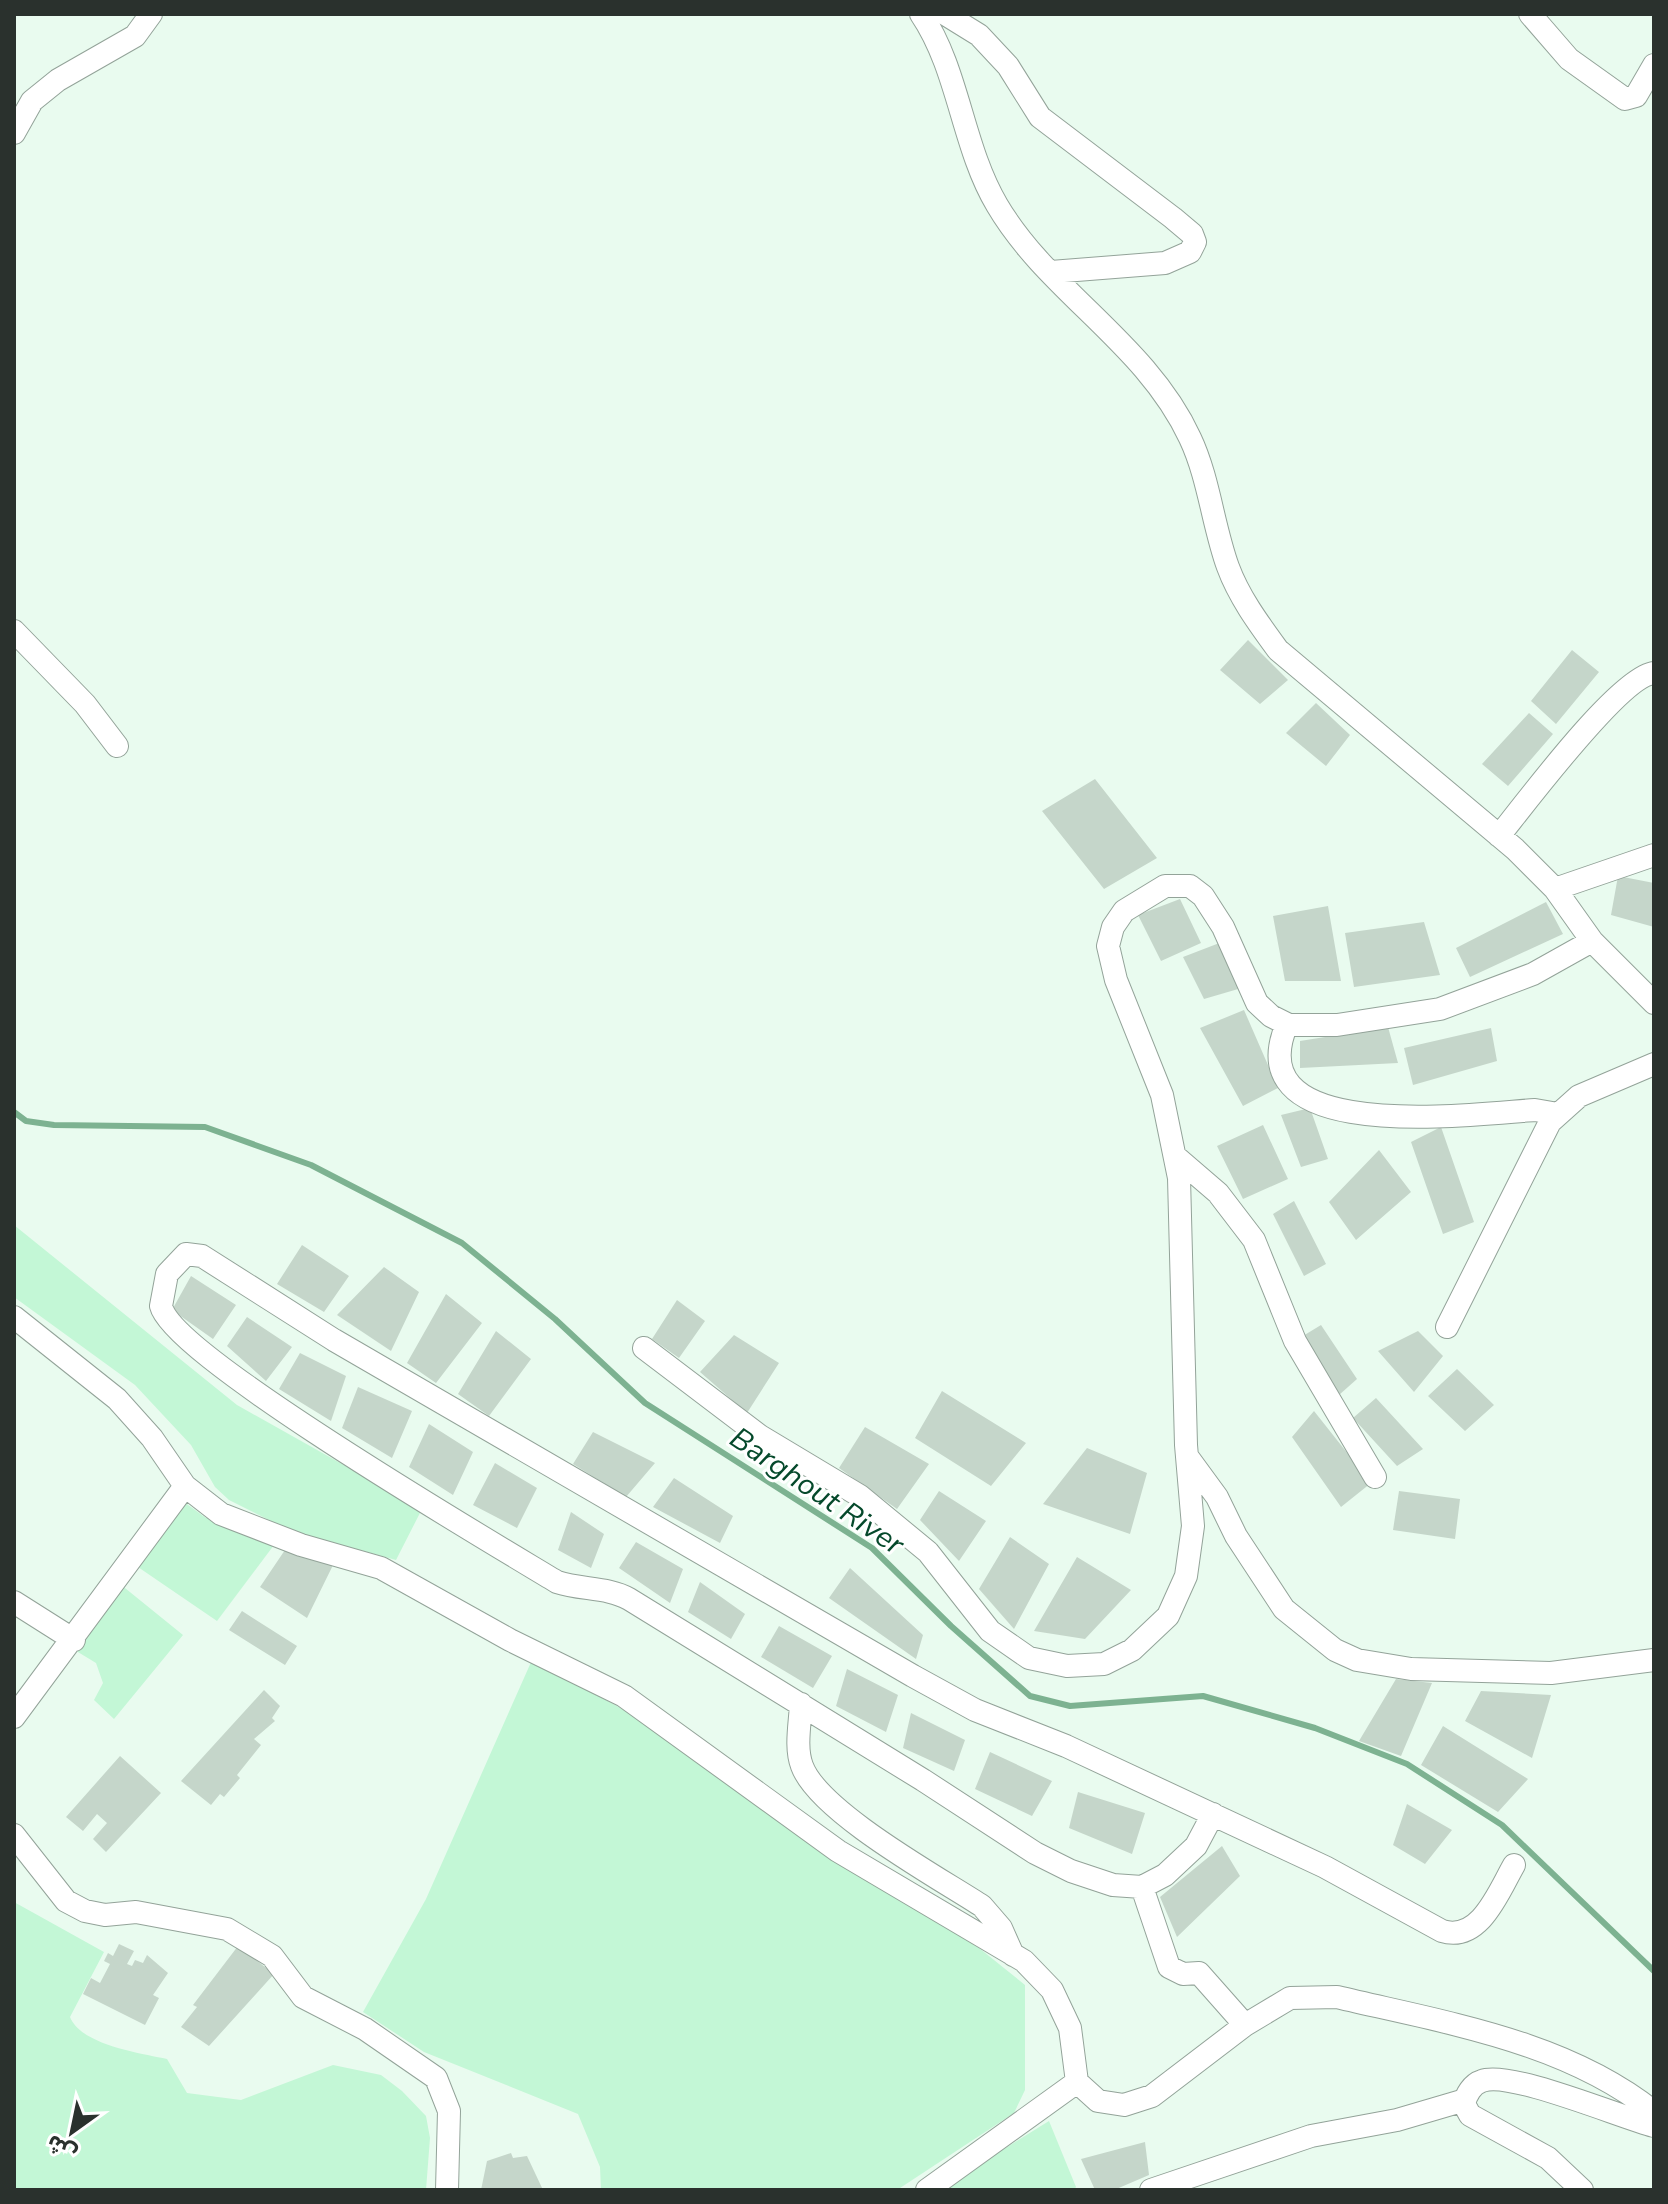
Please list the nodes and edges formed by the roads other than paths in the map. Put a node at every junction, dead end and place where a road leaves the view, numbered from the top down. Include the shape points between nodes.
1 (151, 14) edge
2 (921, 14) edge
3 (936, 14) edge
4 (945, 14) edge
5 (1530, 14) edge
6 (937, 37) junction
7 (1654, 65) edge
8 (14, 133) edge
9 (1051, 272) junction
10 (14, 631) edge
11 (1654, 673) edge
12 (117, 746) dead end
13 (1499, 836) junction
14 (1654, 855) edge
15 (1555, 889) junction
16 (1592, 941) junction
17 (1654, 1003) edge
18 (1287, 1024) junction
19 (1654, 1064) edge
20 (1558, 1114) junction
21 (1175, 1156) junction
22 (14, 1317) edge
23 (1447, 1327) dead end
24 (644, 1348) dead end
25 (1187, 1456) junction
26 (1375, 1477) dead end
27 (185, 1486) junction
28 (14, 1602) edge
29 (74, 1640) junction
30 (1654, 1660) edge
31 (801, 1704) junction
32 (14, 1717) edge
33 (1213, 1814) junction
34 (14, 1835) edge
35 (1514, 1865) dead end
36 (1142, 1887) junction
37 (1013, 1955) junction
38 (1245, 2025) junction
39 (1077, 2082) junction
40 (1465, 2100) junction
41 (1654, 2112) edge
42 (1654, 2126) edge
43 (447, 2190) edge
44 (927, 2190) edge
45 (1151, 2190) edge
46 (1582, 2190) edge

1 - 8 street via 135,36 32,101
2 - 6 street
3 - 6 street
4 - 9 street via 1008,66 1040,117 1173,218 1195,242 1190,252 1165,263
5 - 7 street via 1569,59 1625,99 1636,96
6 - 9 street via 974,159 997,206
9 - 13 street via 1138,360 1191,439 1228,568 1278,650
10 - 12 street via 85,704
11 - 13 street via 1633,684 1578,738
13 - 15 street
14 - 15 street
15 - 16 street
16 - 17 street
16 - 18 street via 1533,974 1440,1009 1337,1025
18 - 20 street via 1277,1046 1279,1065 1289,1085 1316,1104 1380,1116 1535,1110
18 - 21 street via 1257,1003 1223,927 1190,886 1165,886 1124,911 1108,946 1116,980 1162,1095
19 - 20 street via 1579,1096
20 - 23 street via 1534,1151
21 - 25 street
21 - 26 street via 1218,1193 1254,1240 1295,1341
22 - 27 street via 117,1399
24 - 25 street via 760,1436 860,1496 928,1552 990,1631 1029,1658 1067,1666 1104,1664 1132,1650 1168,1616 1186,1576 1193,1526
25 - 30 street via 1284,1609 1335,1650 1357,1660 1411,1669 1551,1673
27 - 29 street
27 - 37 street via 242,1523 381,1568 624,1696 838,1851
28 - 29 street
29 - 32 street
31 - 33 street via 622,1595 557,1582 295,1419 173,1329 161,1306 167,1274 186,1254 202,1256 334,1340 913,1676 975,1710
31 - 36 street via 1035,1853 1113,1885
31 - 37 street via 802,1767 821,1795 982,1906 1001,1928
33 - 35 street via 1452,1934 1473,1927
33 - 36 street via 1196,1846 1165,1875
34 - 43 street via 66,1901 105,1915 136,1912 227,1929 272,1956 303,1997 365,2029 436,2078 449,2111
36 - 38 street via 1169,1967 1183,1974 1199,1973
37 - 39 street via 1052,1990 1070,2028
38 - 39 street via 1152,2096 1124,2105 1098,2101
38 - 41 street via 1290,1998 1337,1997 1535,2048 1593,2072
39 - 44 street
40 - 42 street via 1482,2081 1521,2083
40 - 45 street via 1311,2136
40 - 46 street via 1466,2110 1477,2120 1548,2158

